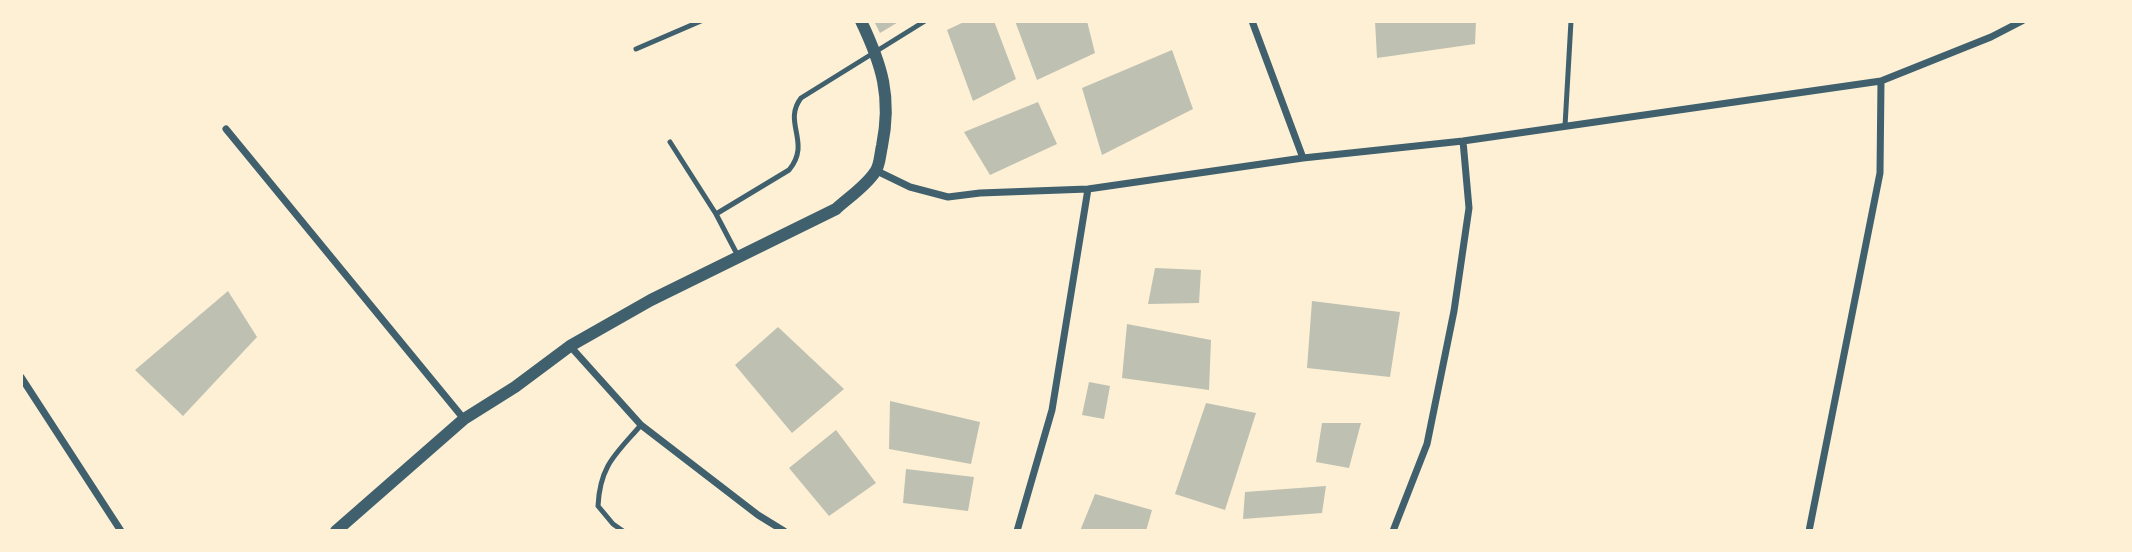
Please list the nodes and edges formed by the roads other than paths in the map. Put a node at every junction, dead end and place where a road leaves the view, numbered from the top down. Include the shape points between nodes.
1 (701, 21) edge
2 (861, 21) edge
3 (925, 21) edge
4 (1252, 21) edge
5 (1571, 21) edge
6 (2022, 21) edge
7 (636, 49) dead end
8 (875, 51) junction
9 (1881, 81) junction
10 (1566, 126) junction
11 (226, 129) dead end
12 (1464, 141) junction
13 (670, 142) dead end
14 (1303, 158) junction
15 (877, 171) junction
16 (1088, 189) junction
17 (716, 214) junction
18 (738, 256) junction
19 (570, 346) junction
20 (21, 377) edge
21 (464, 419) junction
22 (642, 425) junction
23 (121, 531) edge
24 (336, 531) edge
25 (623, 531) edge
26 (784, 531) edge
27 (1017, 531) edge
28 (1393, 531) edge
29 (1809, 531) edge

1 - 7 lane
2 - 8 street
3 - 8 lane
4 - 14 street
5 - 10 lane
6 - 9 street
8 - 15 street via 887,102
8 - 17 lane via 795,106 800,149 789,170
9 - 10 street
9 - 29 street via 1880,173
10 - 12 street
11 - 21 street
12 - 14 street
12 - 28 street via 1469,208 1454,311 1427,444
13 - 17 lane
14 - 16 street
15 - 16 street via 948,197
15 - 18 street via 836,209
16 - 27 street via 1052,410
17 - 18 lane
18 - 19 street
19 - 21 street
19 - 22 street
20 - 23 street
21 - 24 street
22 - 25 lane via 609,461 599,484 598,506
22 - 26 street

